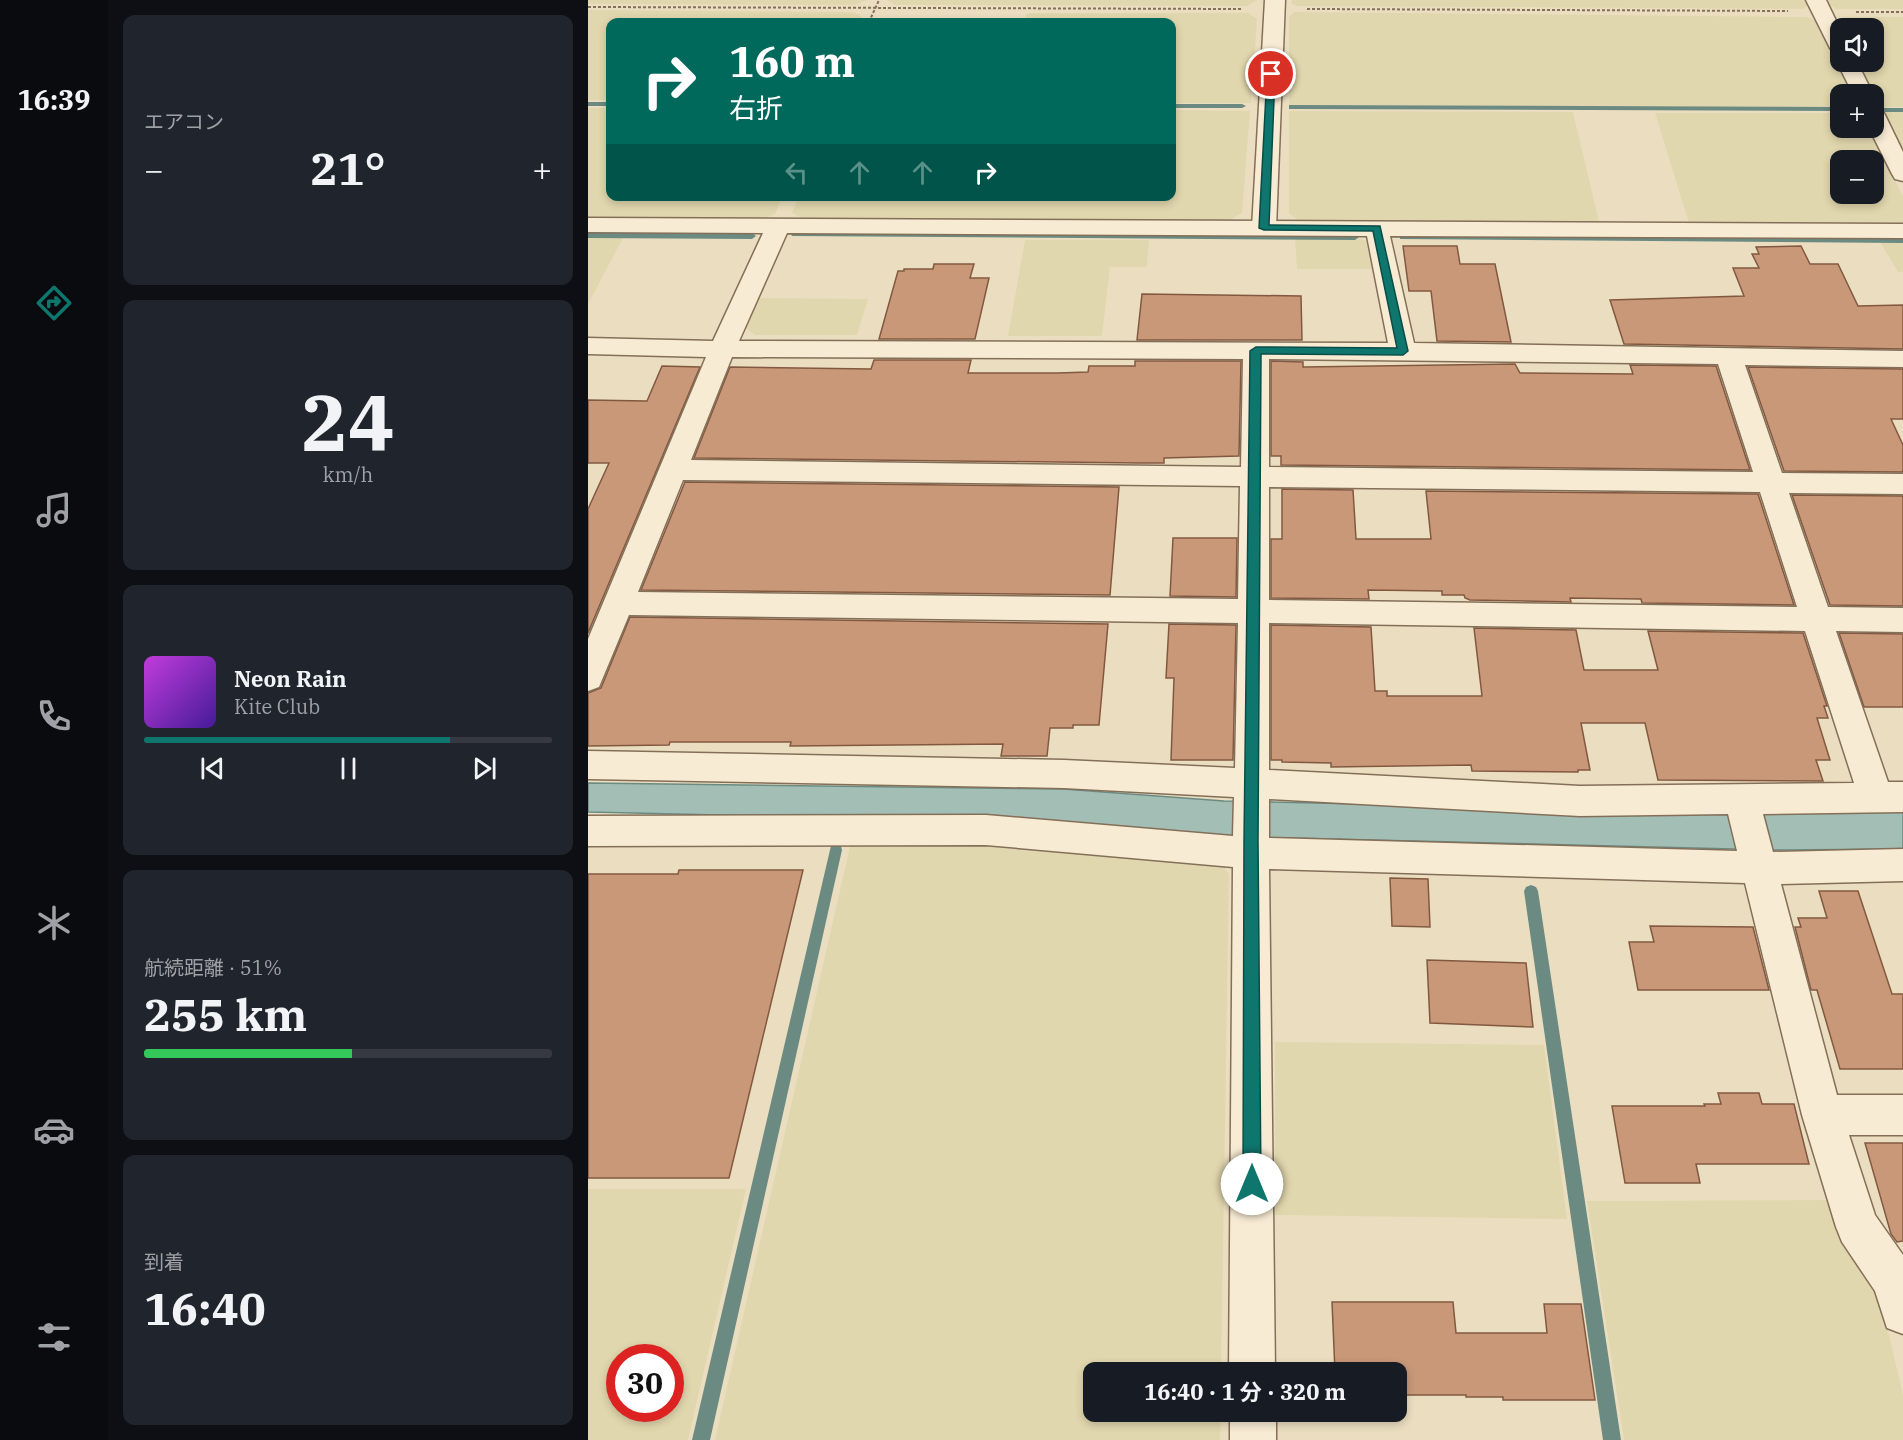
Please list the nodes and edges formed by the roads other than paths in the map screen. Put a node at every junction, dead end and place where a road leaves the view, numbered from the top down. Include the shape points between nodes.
1 (1275, 0) edge
2 (1816, 0) edge
3 (1830, 28) edge
4 (1884, 135) edge
5 (1903, 174) edge
6 (588, 225) edge
7 (778, 226) junction
8 (1264, 228) junction
9 (1377, 228) junction
10 (1903, 231) edge
11 (588, 346) edge
12 (722, 349) junction
13 (1256, 351) junction
14 (1403, 351) junction
15 (1729, 357) junction
16 (1903, 359) edge
17 (673, 470) junction
18 (1255, 477) junction
19 (1771, 483) junction
20 (1903, 484) edge
21 (618, 603) junction
22 (1254, 611) junction
23 (1816, 618) junction
24 (1903, 620) edge
25 (588, 678) edge
26 (588, 765) edge
27 (1252, 791) junction
28 (1890, 797) edge
29 (1743, 805) junction
30 (588, 831) edge
31 (1251, 848) junction
32 (1759, 861) junction
33 (1903, 865) edge
34 (1822, 1115) junction
35 (1903, 1115) edge
36 (1903, 1312) edge
37 (1252, 1362) edge
38 (1253, 1422) edge
39 (1253, 1440) edge

1 - 8 street
2 - 3 street
4 - 5 street
6 - 7 street
7 - 8 street
7 - 12 street
8 - 9 street
9 - 10 street
9 - 14 street
11 - 12 street
12 - 13 street
12 - 17 street
13 - 14 street
13 - 18 street
14 - 15 street
15 - 16 street
15 - 19 street
17 - 18 street
17 - 21 street
18 - 19 street
18 - 22 street
19 - 20 street
19 - 23 street
21 - 22 street
21 - 25 street
22 - 23 street
22 - 27 street
23 - 24 street
23 - 28 street
26 - 27 street via 1064,774
27 - 29 street
27 - 31 street
28 - 29 street
29 - 32 street
30 - 31 street via 986,830
31 - 32 street
31 - 37 street
32 - 33 street
32 - 34 street
34 - 35 street
34 - 36 street via 1857,1227 1894,1281
38 - 39 street

